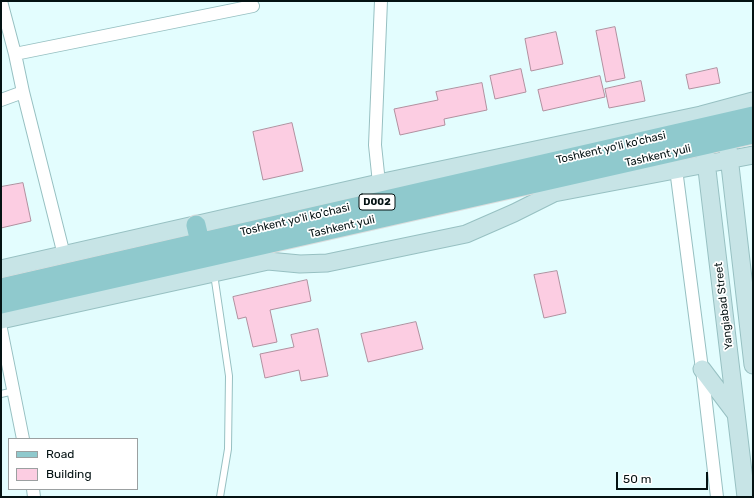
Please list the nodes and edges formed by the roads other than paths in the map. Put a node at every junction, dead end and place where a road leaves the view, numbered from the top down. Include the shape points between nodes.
1 (1, 1) edge
2 (381, 1) edge
3 (252, 6) dead end
4 (15, 54) junction
5 (22, 92) junction
6 (1, 100) edge
7 (753, 101) edge
8 (724, 115) junction
9 (753, 116) edge
10 (753, 134) edge
11 (704, 138) junction
12 (728, 150) junction
13 (753, 155) edge
14 (676, 169) junction
15 (379, 183) junction
16 (198, 234) junction
17 (64, 255) junction
18 (1, 269) edge
19 (214, 273) junction
20 (1, 288) edge
21 (1, 304) edge
22 (1, 320) edge
23 (1, 329) edge
24 (753, 365) edge
25 (702, 369) junction
26 (14, 391) junction
27 (1, 394) edge
28 (736, 414) junction
29 (23, 438) edge
30 (220, 497) edge
31 (717, 497) edge
32 (746, 497) edge

1 - 4 street
2 - 15 street via 375,145
3 - 4 street
4 - 5 street
5 - 6 street
5 - 17 street
7 - 8 street
8 - 9 main road, Toshkent yo'li ko'chasi / D002
8 - 11 main road, Toshkent yo'li ko'chasi / D002
8 - 12 street, Yangiabad Street
10 - 12 main road, Tashkent yuli / D002
11 - 12 main road, Tashkent yuli / D002
11 - 14 street
11 - 15 street
11 - 16 main road, Toshkent yo'li ko'chasi / D002
11 - 21 main road, Tashkent yuli / D002
11 - 28 street, Yangiabad Street
12 - 13 street
12 - 24 street, Yangiabad Street
14 - 19 street via 554,193 466,234 327,263 268,261
14 - 25 street
15 - 16 street
16 - 17 street
16 - 20 main road, Toshkent yo'li ko'chasi / D002
17 - 18 street
19 - 22 street
19 - 30 lane via 229,376 228,449
23 - 26 street
25 - 28 street
25 - 31 street
26 - 27 lane
26 - 29 street
28 - 32 street, Yangiabad Street

